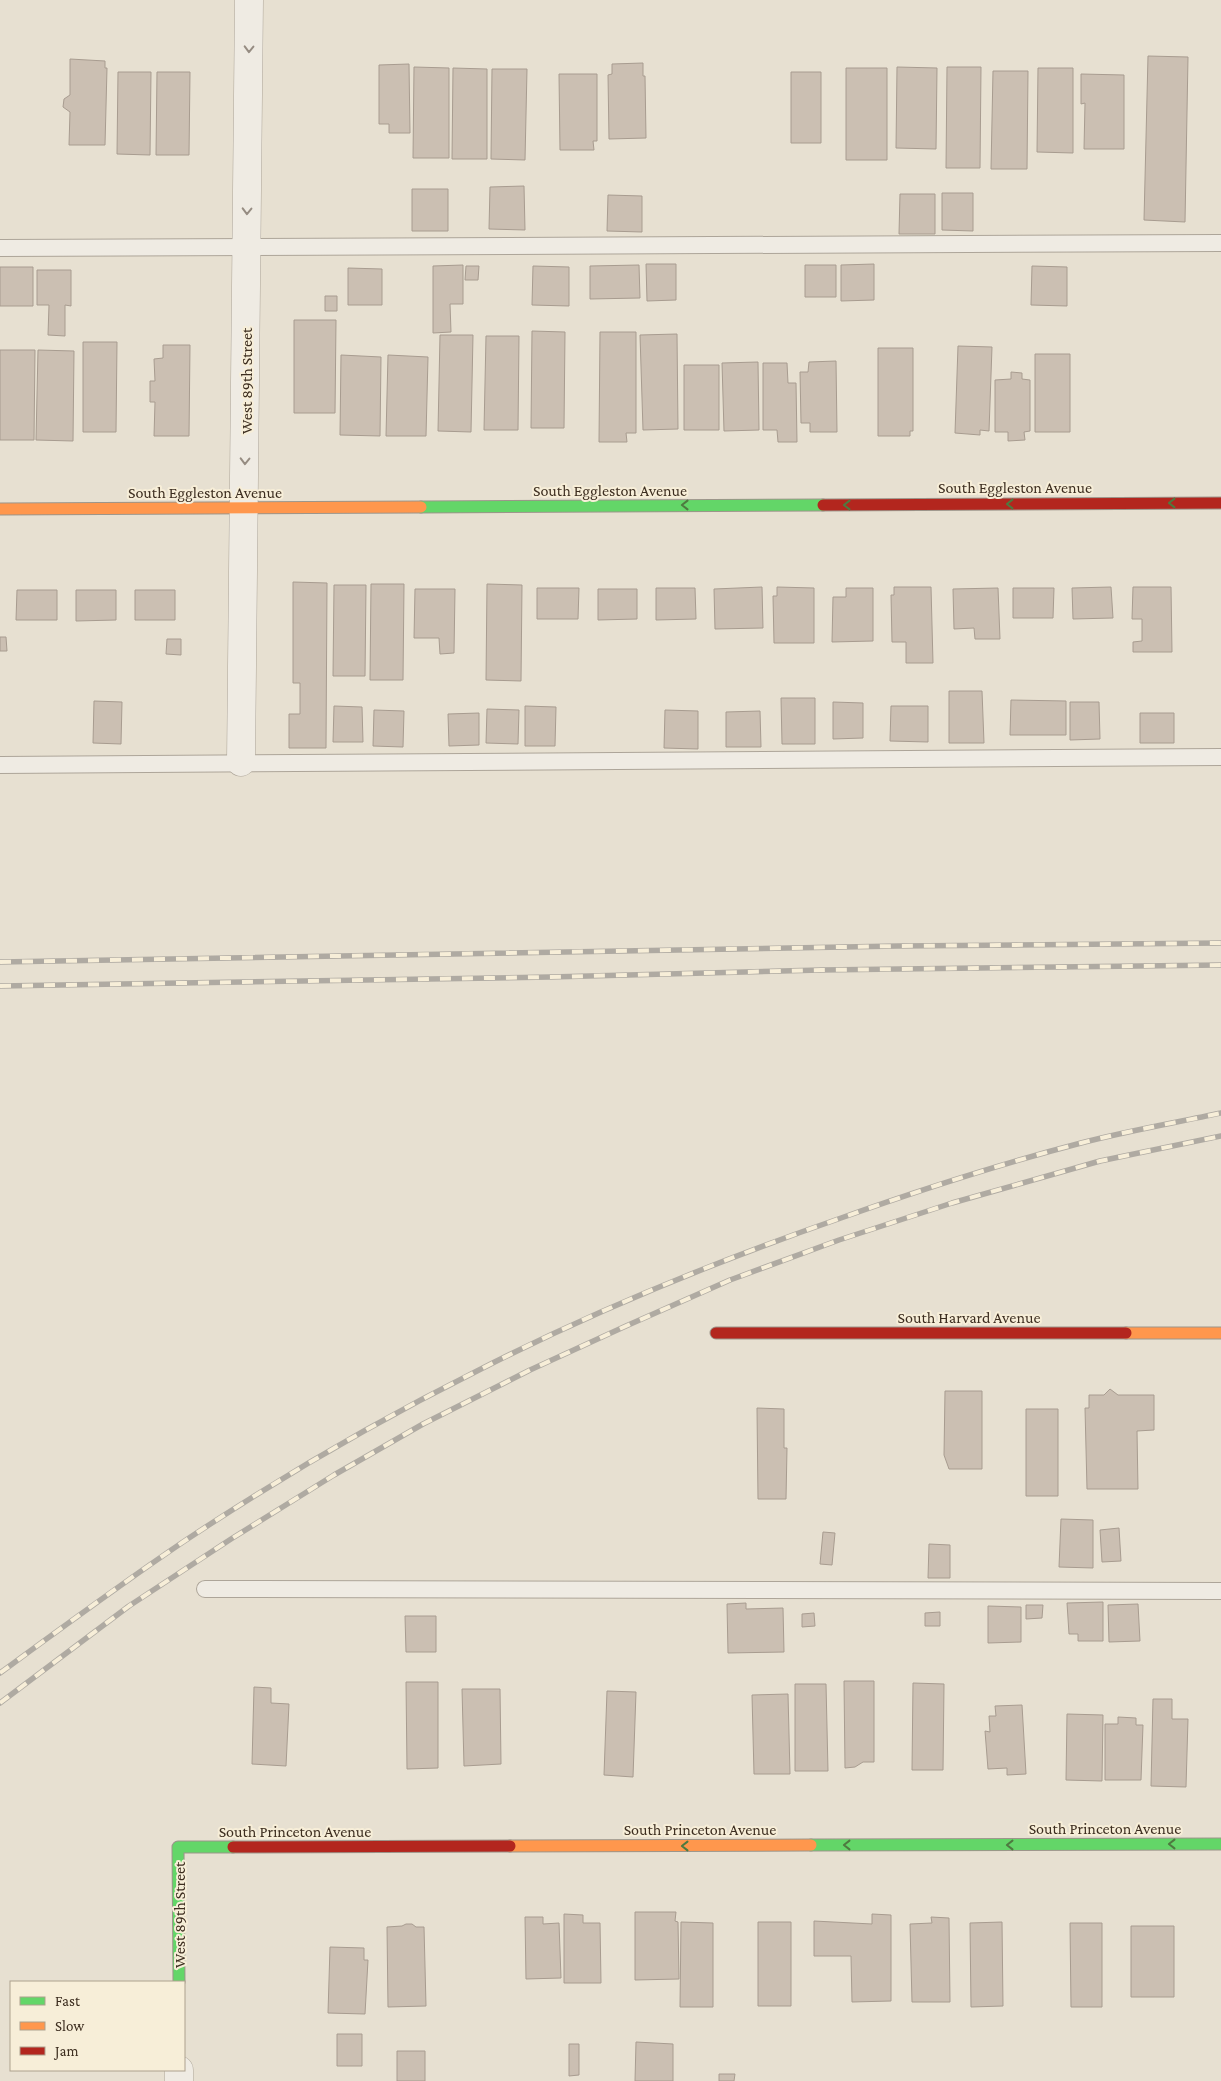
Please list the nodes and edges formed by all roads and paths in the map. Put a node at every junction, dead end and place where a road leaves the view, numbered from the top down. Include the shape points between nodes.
1 (249, 0) edge
2 (1221, 243) edge
3 (247, 246) junction
4 (0, 248) edge
5 (1221, 503) edge
6 (245, 508) junction
7 (0, 509) edge
8 (1221, 757) edge
9 (241, 762) junction
10 (0, 765) edge
11 (716, 1333) dead end
12 (1221, 1333) edge
13 (205, 1588) dead end
14 (1221, 1591) edge
15 (1221, 1844) edge
16 (178, 1848) joint
17 (179, 1981) edge

1 -> 3 street, West 89th Street
2 - 3 lane
3 - 4 lane
3 -> 6 street, West 89th Street
5 -> 6 street, South Eggleston Avenue
6 - 7 street, South Eggleston Avenue
6 - 9 street, West 89th Street
8 - 9 lane
9 - 10 lane
11 - 12 street, South Harvard Avenue
13 - 14 lane
15 -> 16 street, South Princeton Avenue
16 - 17 street, West 89th Street

